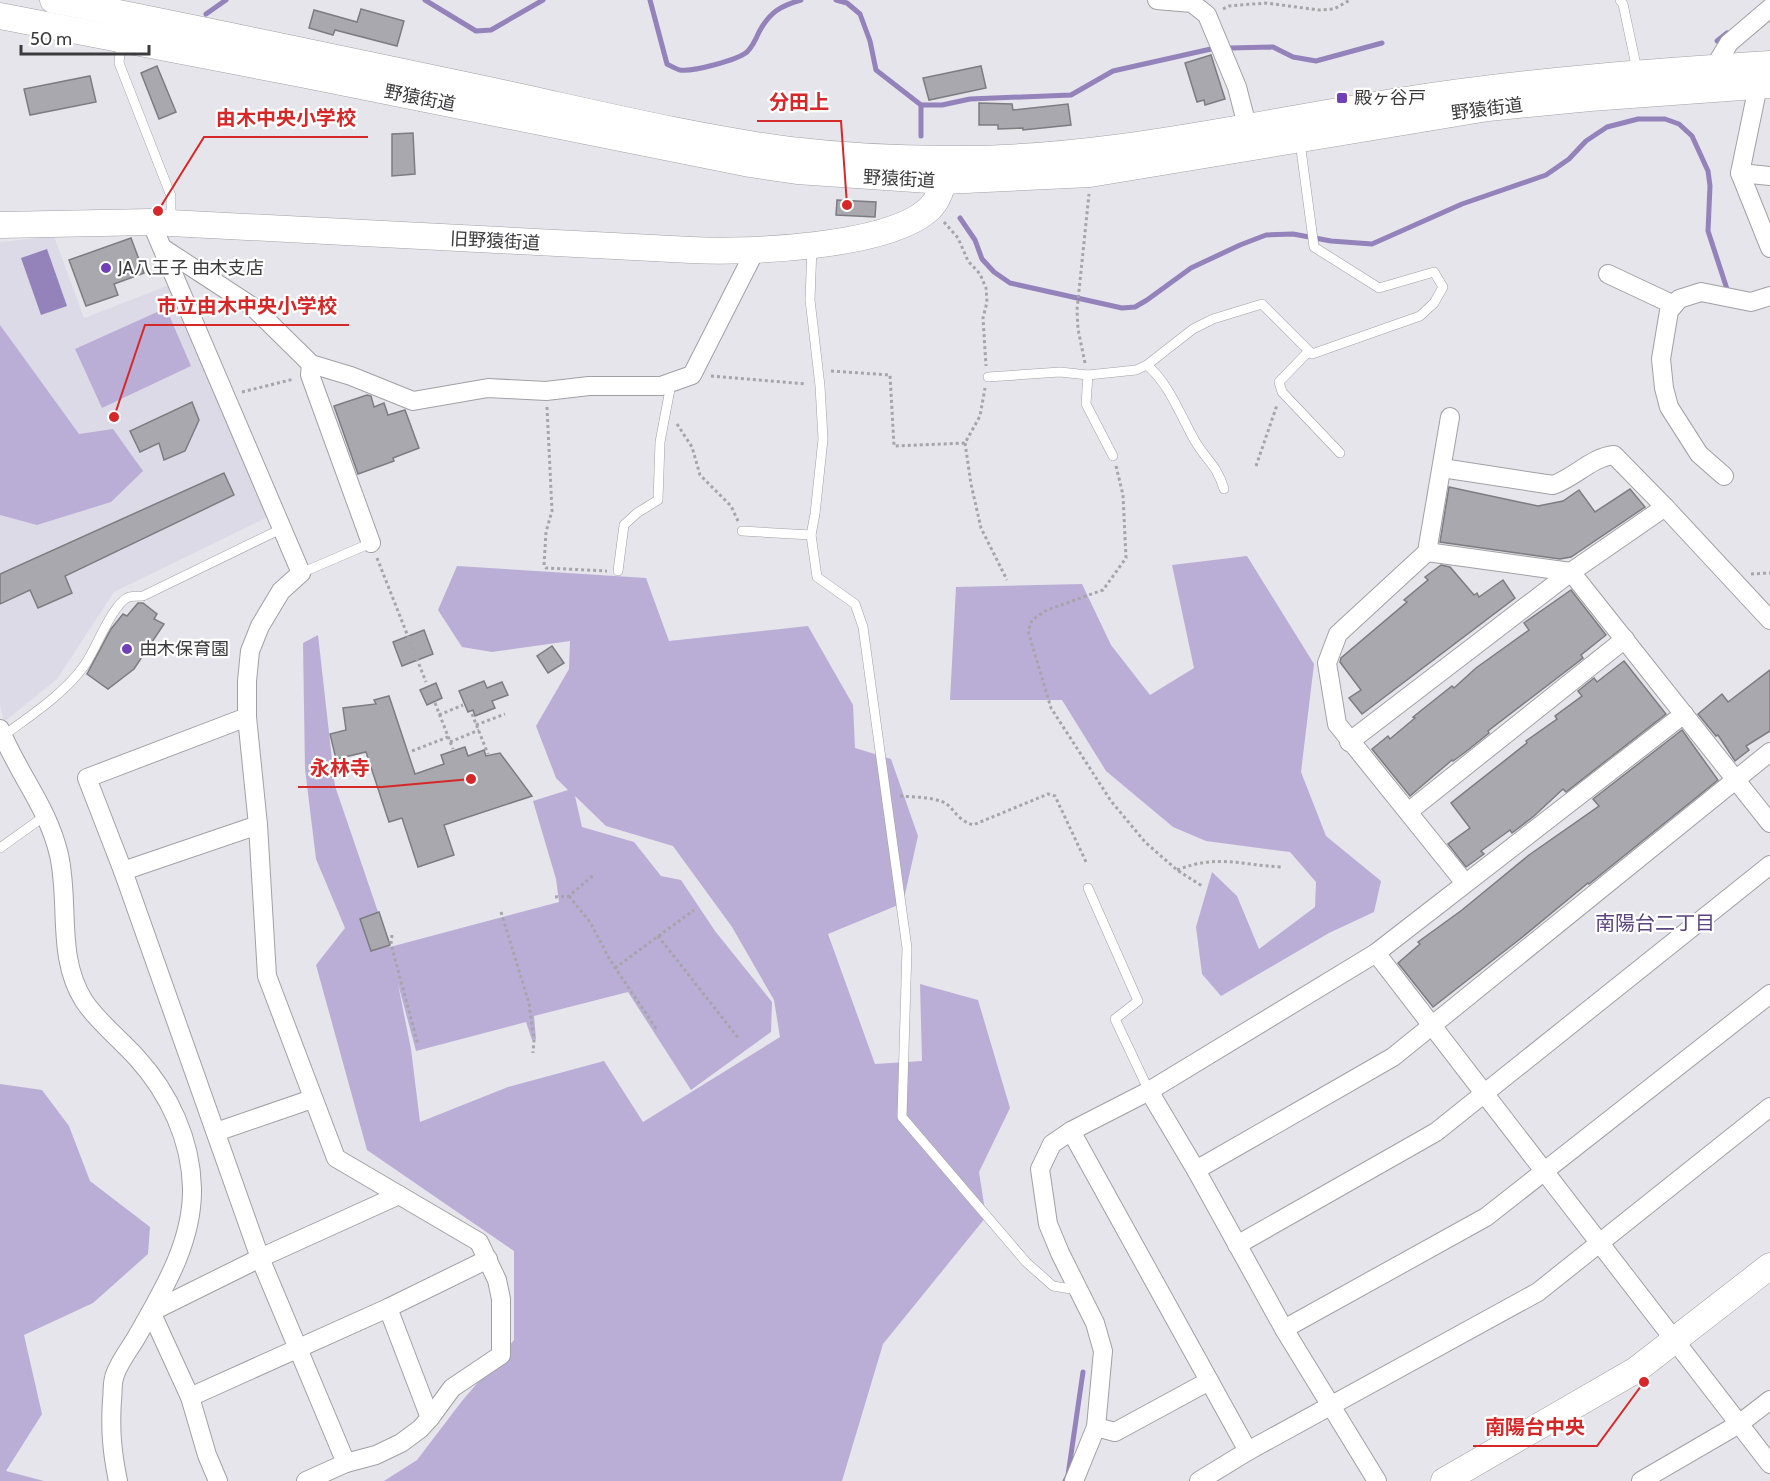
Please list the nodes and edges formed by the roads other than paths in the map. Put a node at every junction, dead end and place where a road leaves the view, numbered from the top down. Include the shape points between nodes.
1 (54, 0) edge
2 (1157, 0) edge
3 (1620, 0) edge
4 (1770, 8) edge
5 (4, 14) edge
6 (121, 39) junction
7 (1714, 68) junction
8 (1638, 73) junction
9 (1766, 78) edge
10 (1250, 137) junction
11 (1300, 139) junction
12 (944, 170) junction
13 (1740, 173) junction
14 (1770, 176) edge
15 (161, 223) junction
16 (0, 225) edge
17 (812, 245) junction
18 (1770, 248) edge
19 (164, 249) junction
20 (755, 251) junction
21 (1608, 274) dead end
22 (1770, 296) edge
23 (1674, 305) junction
24 (1310, 351) junction
25 (1147, 365) junction
26 (311, 369) junction
27 (1088, 375) junction
28 (987, 377) road end
29 (671, 384) junction
30 (1450, 417) dead end
31 (1340, 453) dead end
32 (1113, 456) road end
33 (1442, 468) junction
34 (1724, 476) dead end
35 (1224, 489) dead end
36 (1665, 507) junction
37 (283, 528) junction
38 (742, 531) road end
39 (811, 536) junction
40 (371, 543) joint
41 (1427, 552) junction
42 (618, 571) road end
43 (1570, 572) junction
44 (301, 573) junction
45 (1770, 620) edge
46 (1626, 639) junction
47 (1684, 714) junction
48 (247, 717) junction
49 (1, 733) edge
50 (1349, 742) junction
51 (1770, 752) edge
52 (1735, 779) junction
53 (1408, 812) junction
54 (46, 815) junction
55 (1770, 823) edge
56 (258, 825) junction
57 (0, 848) edge
58 (1770, 865) edge
59 (123, 871) junction
60 (1466, 883) junction
61 (1088, 888) dead end
62 (1376, 953) junction
63 (1770, 994) edge
64 (1431, 1025) junction
65 (1149, 1091) junction
66 (1484, 1093) junction
67 (312, 1099) junction
68 (1770, 1107) edge
69 (1071, 1131) junction
70 (216, 1132) junction
71 (1196, 1170) junction
72 (1544, 1171) junction
73 (399, 1195) junction
74 (1599, 1242) junction
75 (1237, 1245) junction
76 (261, 1258) junction
77 (488, 1259) junction
78 (1770, 1266) edge
79 (1078, 1290) junction
80 (388, 1308) junction
81 (151, 1311) junction
82 (1284, 1329) junction
83 (1675, 1341) junction
84 (297, 1350) junction
85 (1209, 1381) junction
86 (190, 1397) junction
87 (1770, 1400) edge
88 (1331, 1406) junction
89 (430, 1418) junction
90 (1739, 1424) junction
91 (1096, 1427) junction
92 (1248, 1451) junction
93 (346, 1463) junction
94 (1770, 1464) edge
95 (118, 1481) edge
96 (218, 1481) edge
97 (306, 1481) edge
98 (1074, 1481) edge
99 (1199, 1481) edge
100 (1377, 1481) edge
101 (1444, 1481) edge
102 (1641, 1481) edge

1 - 12 main road, 野猿街道 via 681,131
2 - 10 street via 1192,3 1207,15 1237,87
3 - 8 lane
4 - 7 street via 1730,43
5 - 6 main road, 野猿街道
6 - 12 main road, 野猿街道 via 750,164 853,176
6 - 15 lane via 119,63 171,196
7 - 8 main road, 野猿街道
7 - 9 main road, 野猿街道
8 - 10 main road, 野猿街道 via 1406,100
9 - 11 main road, 野猿街道 via 1438,115
9 - 13 street
10 - 11 main road, 野猿街道
10 - 12 main road, 野猿街道 via 1168,141
10 - 12 main road, 野猿街道 via 1090,174
11 - 24 lane via 1314,247 1380,288 1434,272 1443,287 1420,316 1312,354
12 - 17 main road, 旧野猿街道 via 940,195 932,207 915,219 863,236
13 - 14 street
13 - 18 street
15 - 16 main road, 旧野猿街道
15 - 19 street
15 - 20 main road, 旧野猿街道
17 - 20 main road, 旧野猿街道
17 - 39 lane via 810,300 823,439
19 - 26 street via 253,307
19 - 37 street
20 - 29 street via 692,375
21 - 23 street
22 - 23 street via 1751,302 1701,292 1679,299
23 - 34 street via 1669,311 1661,359 1664,388 1670,407 1699,454
24 - 25 lane via 1262,304 1193,329
24 - 31 lane via 1278,382 1282,392
25 - 27 lane via 1136,370
25 - 35 lane via 1161,377 1196,443 1219,472
26 - 29 street via 351,376 413,401 488,388 546,391
26 - 40 street
27 - 28 lane via 1060,372
27 - 32 lane via 1086,404
29 - 42 lane via 660,442 658,500 624,525
30 - 33 street
33 - 36 street via 1553,484 1604,456 1614,455
33 - 41 street
36 - 43 street
36 - 45 street
37 - 44 street
37 - 49 lane via 143,596 128,597 117,605 97,645 71,681
38 - 39 lane
39 - 79 lane via 817,577 855,604 863,627 907,948 902,1117 1026,1262 1053,1286
40 - 44 lane
41 - 43 street
41 - 50 street via 1338,634 1327,663 1336,724
43 - 46 street
43 - 50 street
44 - 48 street via 282,591 250,651
46 - 47 street
46 - 53 street
47 - 52 street
47 - 60 street
48 - 56 street
48 - 59 street via 87,778
49 - 54 street
50 - 53 street
51 - 52 street
52 - 55 street
52 - 64 street
53 - 60 street
54 - 57 lane
54 - 81 street via 59,856 64,932 75,981 85,1001 138,1060 163,1095 188,1148 190,1223 166,1285
56 - 59 street
56 - 67 street via 267,976
58 - 66 street
59 - 70 street
60 - 62 street
61 - 65 lane via 1138,1001 1115,1020
62 - 64 street
62 - 65 street
63 - 72 street
64 - 66 street
64 - 71 street via 1393,1057
65 - 69 street
65 - 71 street
66 - 72 street
66 - 75 street via 1436,1132
67 - 70 street
67 - 73 street via 336,1158
68 - 74 street
69 - 79 street via 1052,1144 1040,1169 1048,1224
69 - 85 street
70 - 76 street
71 - 75 street
72 - 74 street
72 - 82 street via 1486,1217
73 - 76 street
73 - 77 street via 479,1242
74 - 83 street
74 - 88 street via 1538,1292
75 - 82 street
76 - 81 street
76 - 84 street
77 - 80 street
77 - 89 street via 501,1299 501,1355 452,1388
78 - 83 main road
79 - 91 street via 1095,1323 1103,1351
80 - 84 street
80 - 89 street
81 - 86 street
81 - 95 street via 114,1377 110,1427
82 - 88 street
83 - 90 street
83 - 101 main road via 1636,1370
84 - 86 street
84 - 93 street
85 - 91 street via 1115,1432
85 - 92 street
86 - 96 street
87 - 90 street
88 - 92 street
88 - 100 street
89 - 93 street via 401,1443
90 - 94 street
90 - 102 street
91 - 98 street
92 - 99 street
93 - 97 street

